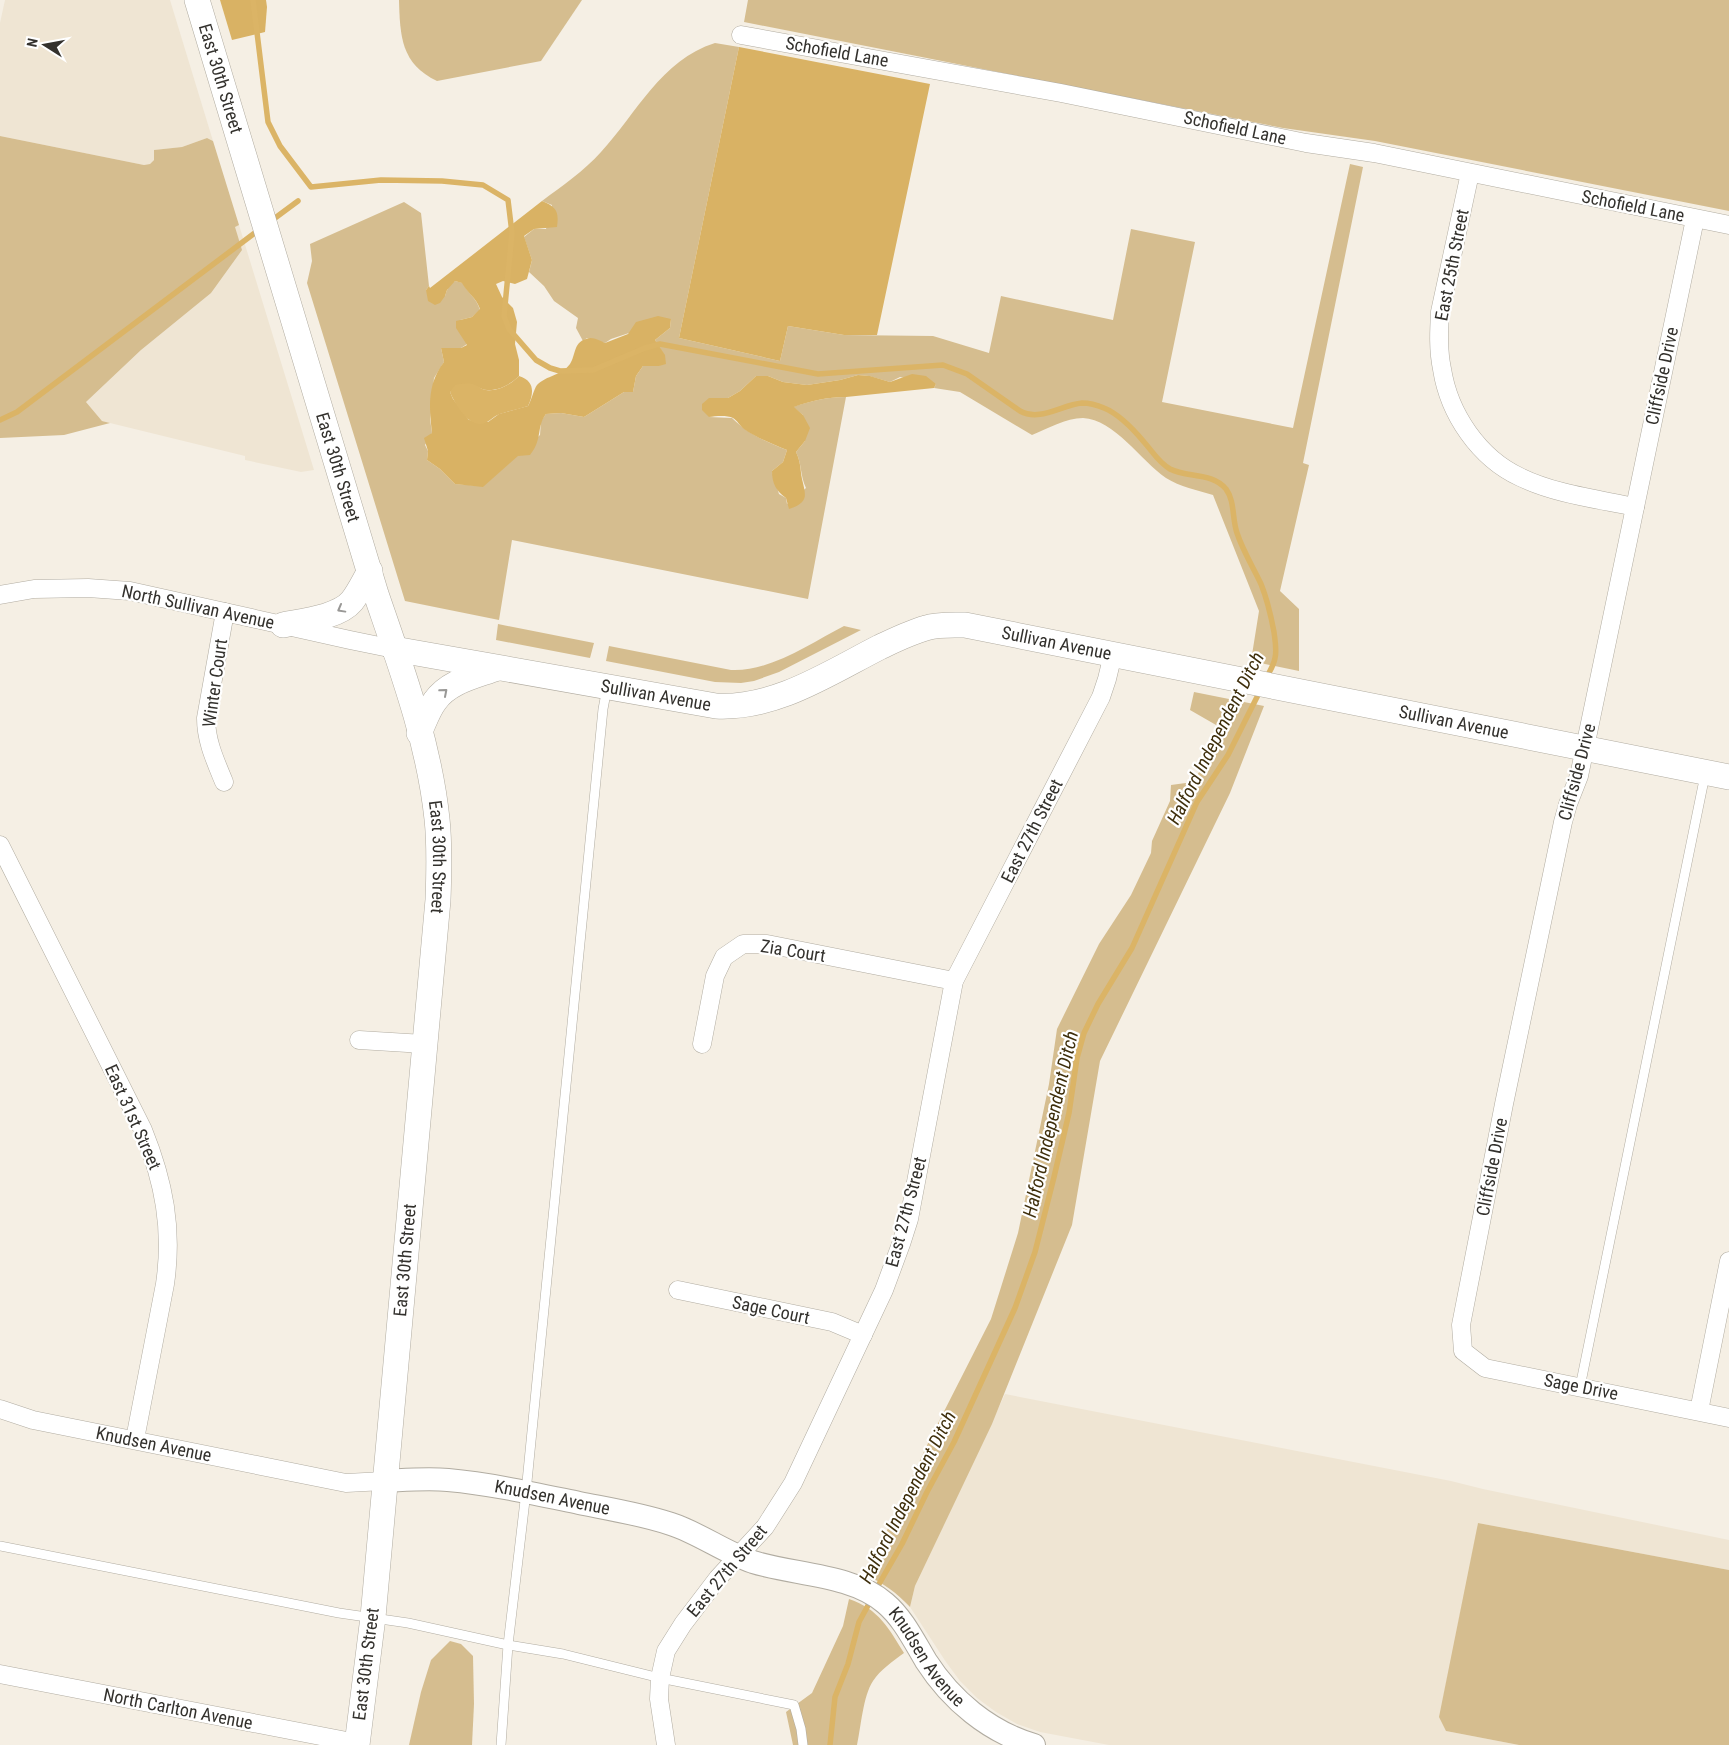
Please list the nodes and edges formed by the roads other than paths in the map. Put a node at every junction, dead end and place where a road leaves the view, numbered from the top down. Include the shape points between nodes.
1 (197, 0) edge
2 (741, 35) dead end
3 (1470, 173) junction
4 (1695, 219) junction
5 (1729, 225) edge
6 (1635, 508) junction
7 (370, 571) junction
8 (0, 595) edge
9 (225, 612) junction
10 (283, 625) junction
11 (394, 649) junction
12 (1113, 654) junction
13 (499, 668) junction
14 (607, 687) junction
15 (419, 733) junction
16 (1585, 748) junction
17 (1717, 775) edge
18 (224, 782) dead end
19 (0, 845) edge
20 (954, 981) junction
21 (359, 1040) dead end
22 (424, 1044) junction
23 (702, 1044) dead end
24 (1729, 1261) edge
25 (678, 1290) dead end
26 (1461, 1325) joint
27 (863, 1335) junction
28 (1580, 1387) junction
29 (0, 1409) edge
30 (1699, 1411) junction
31 (1729, 1418) edge
32 (134, 1439) junction
33 (384, 1481) junction
34 (526, 1492) junction
35 (0, 1546) edge
36 (738, 1556) junction
37 (373, 1617) junction
38 (508, 1645) junction
39 (0, 1674) edge
40 (660, 1678) junction
41 (357, 1744) edge
42 (501, 1745) edge
43 (666, 1745) edge
44 (803, 1745) edge
45 (1034, 1745) edge

1 - 7 main road, East 30th Street
2 - 3 street, Schofield Lane via 1061,93
3 - 4 street, Schofield Lane
3 - 6 street, East 25th Street via 1440,312 1439,332 1447,392 1459,417 1484,451 1518,477 1558,491
4 - 5 street, Schofield Lane
4 - 6 street, Cliffside Drive
6 - 16 street, Cliffside Drive
7 -> 10 main road via 344,608
7 - 11 main road, East 30th Street
8 - 9 street, North Sullivan Avenue via 34,589 130,591
9 - 10 street, North Sullivan Avenue
9 - 18 street, Winter Court via 206,718 212,752
10 - 11 street, North Sullivan Avenue
11 - 13 main road, Sullivan Avenue
11 - 15 main road, East 30th Street
12 - 14 main road, Sullivan Avenue via 978,627 936,626 891,642 786,694 746,706 716,706
12 - 16 main road, Sullivan Avenue
12 - 20 street, East 27th Street via 1101,697
13 - 14 main road, Sullivan Avenue
15 -> 13 main road via 444,691 456,683
14 - 34 lane
15 - 22 main road, East 30th Street via 433,791 439,849 438,900
16 - 17 main road, Sullivan Avenue
16 - 26 street, Cliffside Drive via 1563,822
17 - 28 lane
19 - 32 street, East 31st Street via 143,1130 160,1179 169,1234 169,1259
20 - 23 street, Zia Court via 767,944 742,944 724,957 715,976
20 - 27 street, East 27th Street via 908,1219 894,1264
21 - 22 street
22 - 33 main road, East 30th Street
24 - 30 street
25 - 27 street, Sage Court via 832,1322
26 - 28 street, Sage Drive via 1463,1351 1485,1368
27 - 36 street, East 27th Street via 793,1484 765,1526
28 - 30 street, Sage Drive
29 - 32 street, Knudsen Avenue via 33,1420
30 - 31 street, Sage Drive
32 - 33 street, Knudsen Avenue via 346,1483
33 - 34 street, Knudsen Avenue via 447,1480
33 - 37 main road, East 30th Street
34 - 36 street, Knudsen Avenue via 670,1524
34 - 38 lane
35 - 37 lane
36 - 40 street, East 27th Street via 678,1630 666,1650
36 - 45 street, Knudsen Avenue via 841,1582 875,1595 895,1612 931,1668 955,1697 1005,1734
37 - 38 lane
37 - 41 main road, East 30th Street
38 - 40 lane via 563,1654
38 - 42 lane
39 - 41 street, North Carlton Avenue
40 - 43 street, East 27th Street via 659,1699
40 - 44 lane via 794,1705

